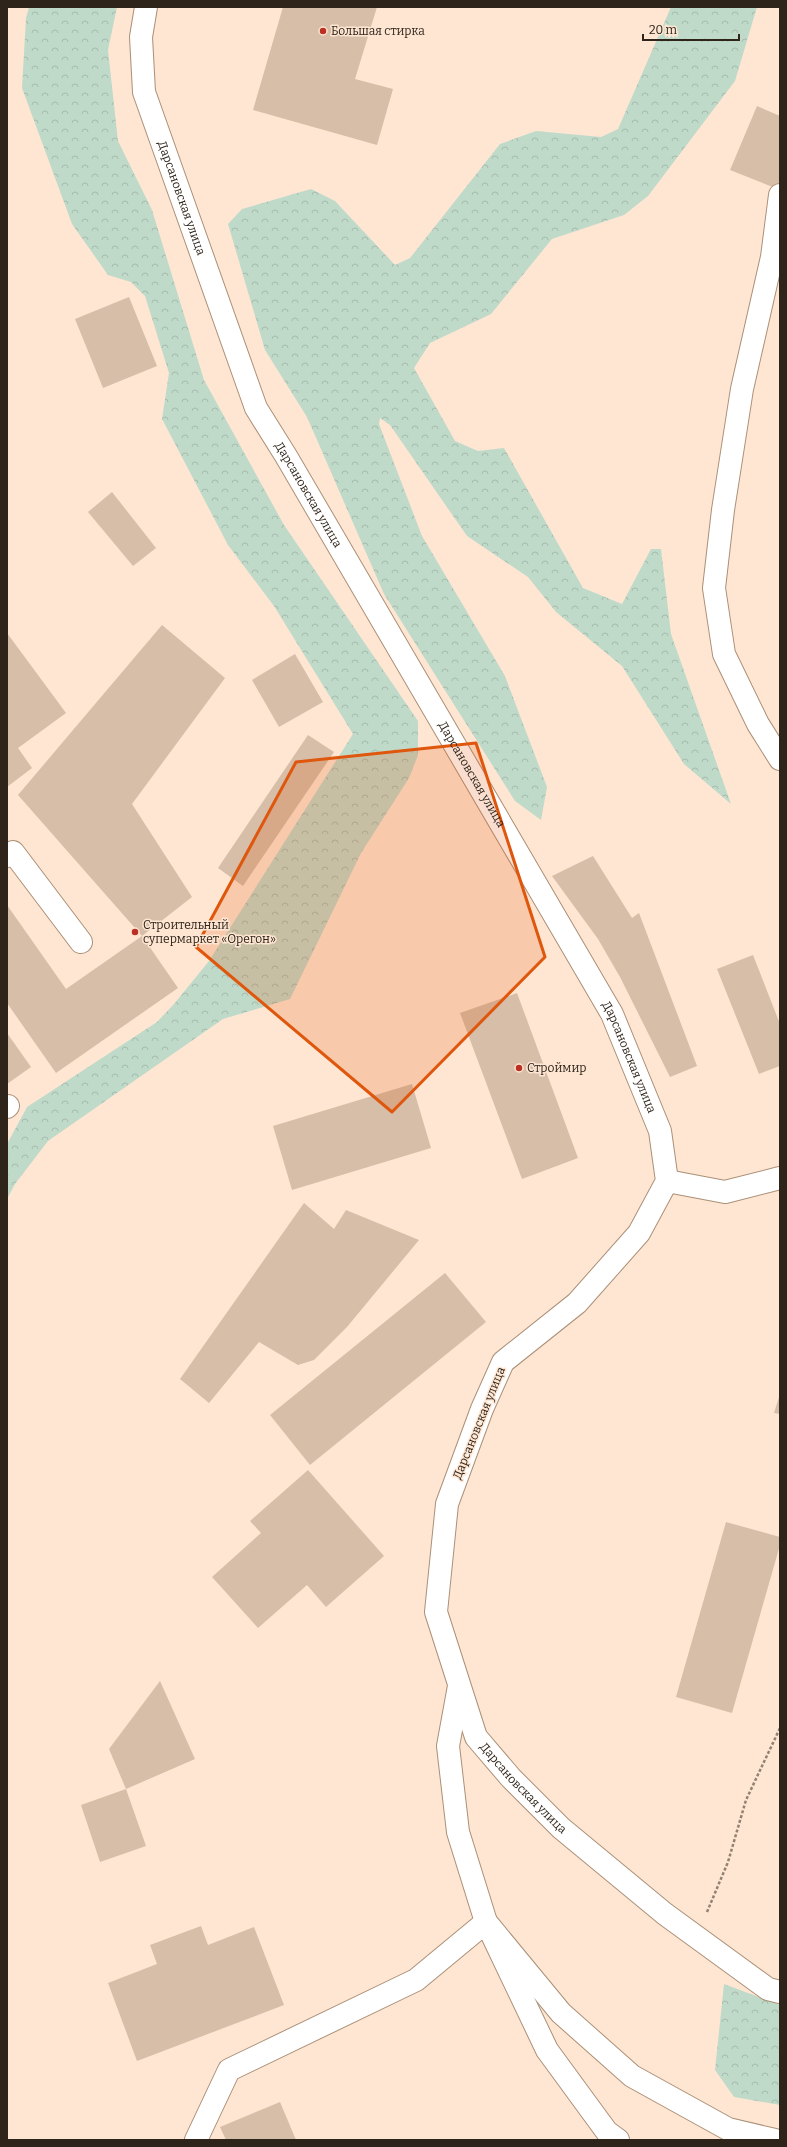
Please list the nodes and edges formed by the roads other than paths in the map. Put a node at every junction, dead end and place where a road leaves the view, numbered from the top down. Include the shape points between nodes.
1 (146, 7) edge
2 (780, 195) edge
3 (776, 259) edge
4 (780, 759) edge
5 (7, 856) edge
6 (81, 942) dead end
7 (780, 1178) edge
8 (667, 1181) junction
9 (459, 1683) junction
10 (486, 1922) junction
11 (780, 1992) edge
12 (196, 2140) edge
13 (618, 2140) edge
14 (775, 2140) edge

1 - 8 street, Дарсановская улица via 141,37 144,92 256,408 612,1014 660,1131
2 - 3 street
3 - 4 street via 742,388 714,588 724,654 758,724
5 - 6 street via 13,852
7 - 8 street via 725,1192
8 - 9 street, Дарсановская улица via 639,1233 577,1303 503,1362 482,1409 447,1504 436,1612
9 - 10 street via 448,1746 458,1832
9 - 11 street, Дарсановская улица via 476,1737 511,1778 561,1828 665,1914 768,1989
10 - 12 street via 416,1980 229,2070
10 - 13 street via 547,2050 607,2132
10 - 14 street via 561,2013 632,2076 728,2129

